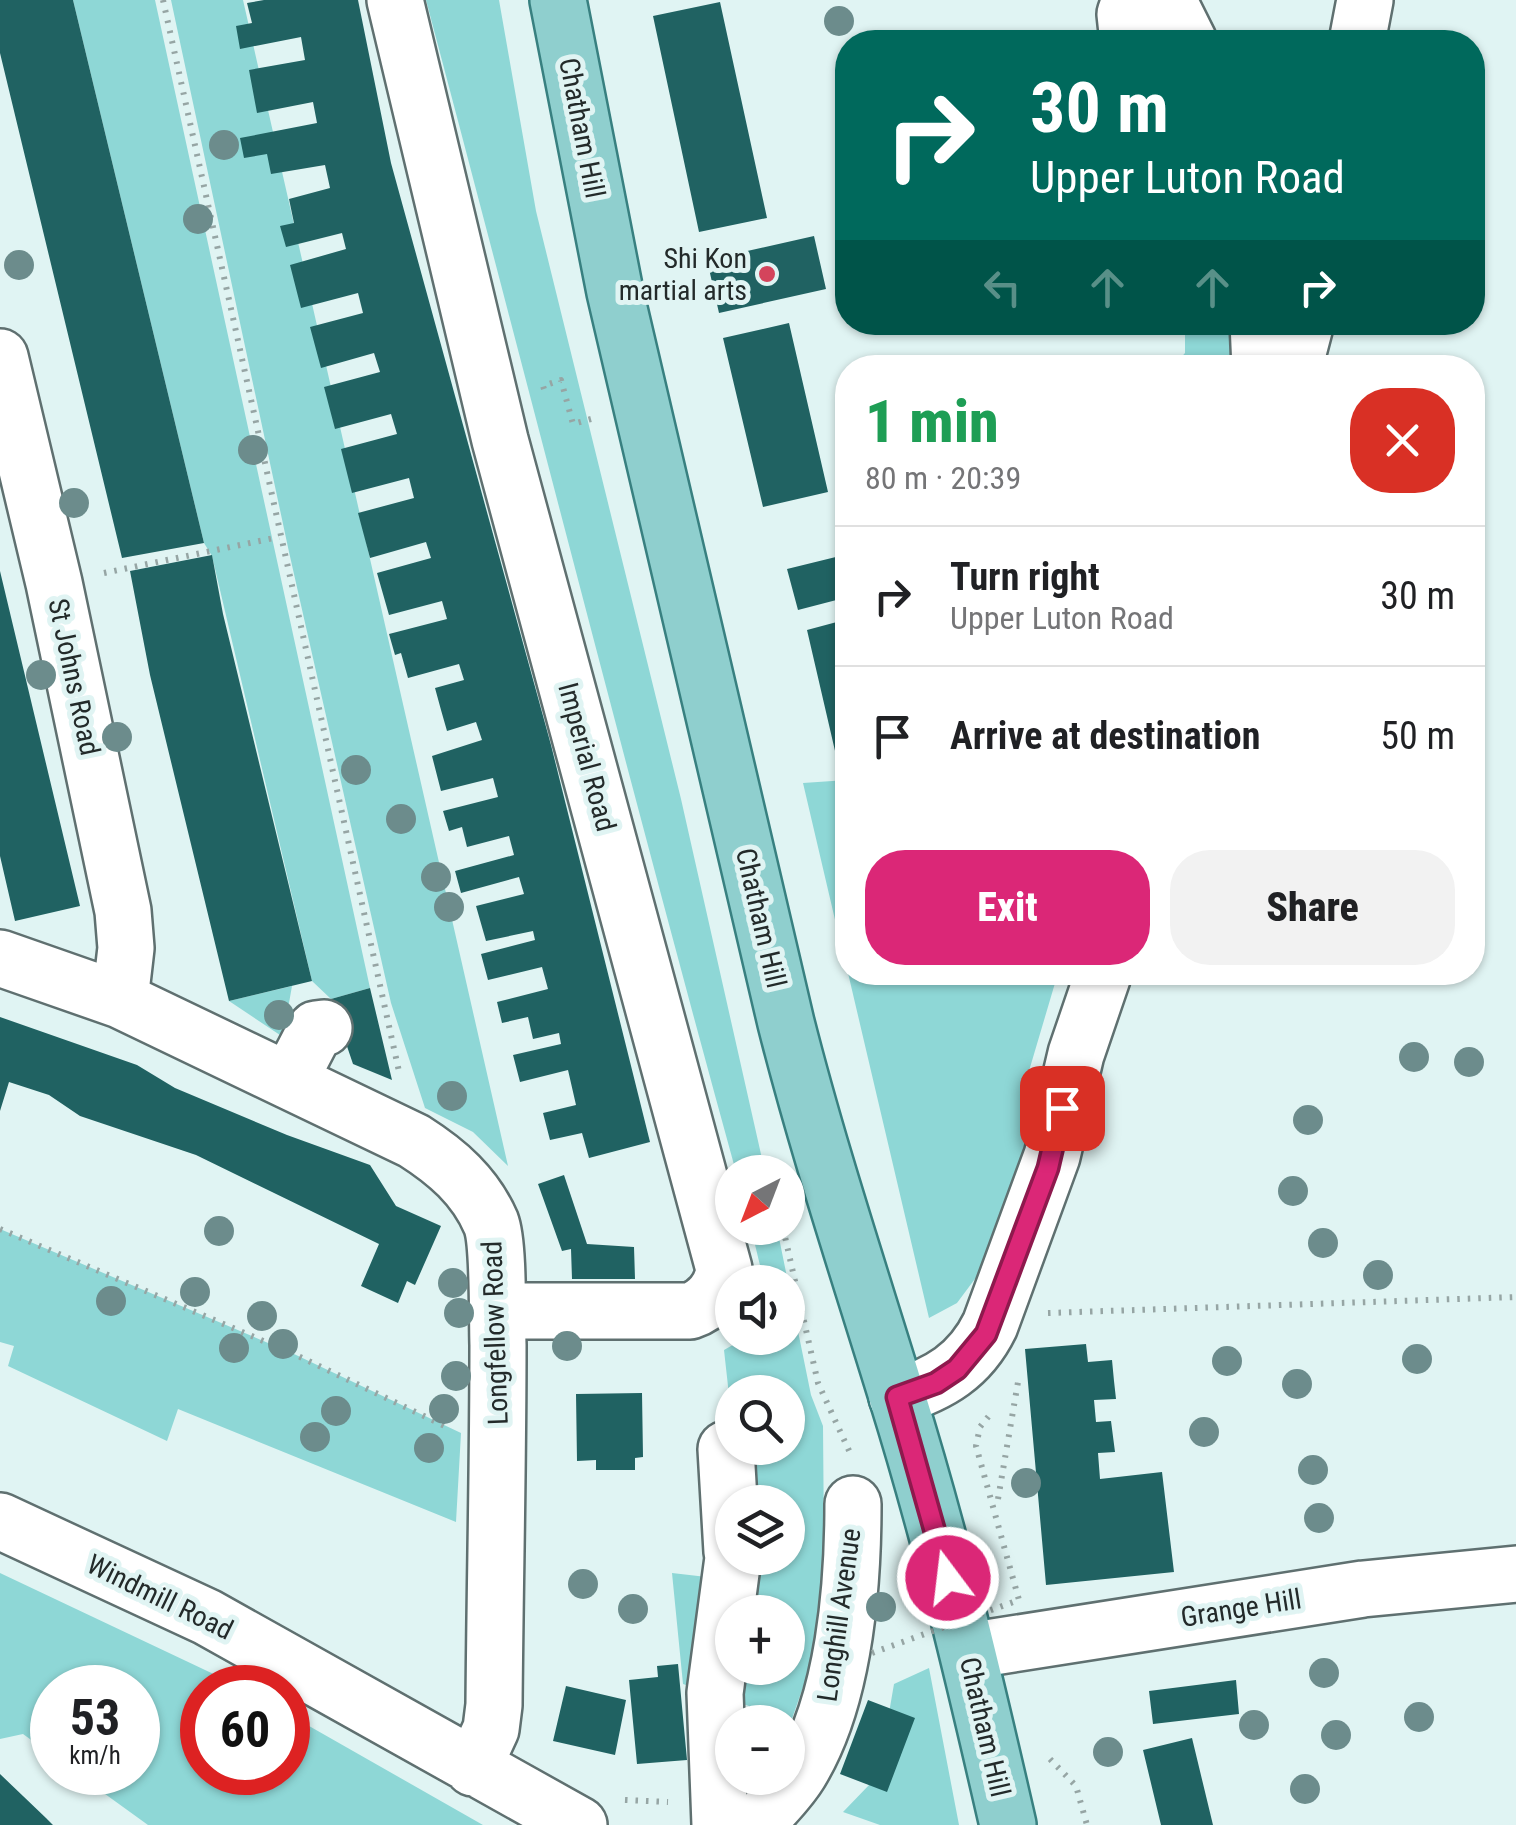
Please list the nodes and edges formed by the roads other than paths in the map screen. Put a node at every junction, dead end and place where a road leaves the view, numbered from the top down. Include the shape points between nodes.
1 (395, 0) edge
2 (558, 0) edge
3 (1130, 0) edge
4 (1164, 0) edge
5 (1365, 0) edge
6 (1127, 30) edge
7 (1182, 30) edge
8 (1359, 30) edge
9 (0, 357) edge
10 (0, 958) edge
11 (1100, 985) edge
12 (120, 1000) junction
13 (324, 1028) dead end
14 (289, 1081) junction
15 (497, 1311) junction
16 (897, 1397) junction
17 (853, 1504) dead end
18 (0, 1521) edge
19 (1516, 1574) edge
20 (730, 1575) edge
21 (968, 1651) junction
22 (473, 1768) junction
23 (594, 1812) edge
24 (732, 1817) edge
25 (1008, 1825) edge

1 - 15 street, Imperial Road via 500,440 724,1270 712,1296 690,1311
2 - 16 main road, Chatham Hill via 615,292 786,1023
3 - 6 street
4 - 7 street
5 - 8 street
9 - 12 street, St Johns Road via 125,920
10 - 12 street, Longfellow Road
11 - 16 street via 1052,1156 994,1314 957,1369
12 - 14 street, Longfellow Road
13 - 14 street via 316,1029
14 - 15 street, Longfellow Road via 447,1162 492,1226
15 - 22 street, Longfellow Road via 494,1704
16 - 21 main road, Chatham Hill
17 - 24 street, Longhill Avenue via 844,1620 812,1750 794,1782
18 - 22 street, Windmill Road via 207,1617
19 - 21 street, Grange Hill via 1363,1589
20 - 24 street via 715,1693
21 - 25 main road, Chatham Hill
22 - 23 street, Windmill Road

